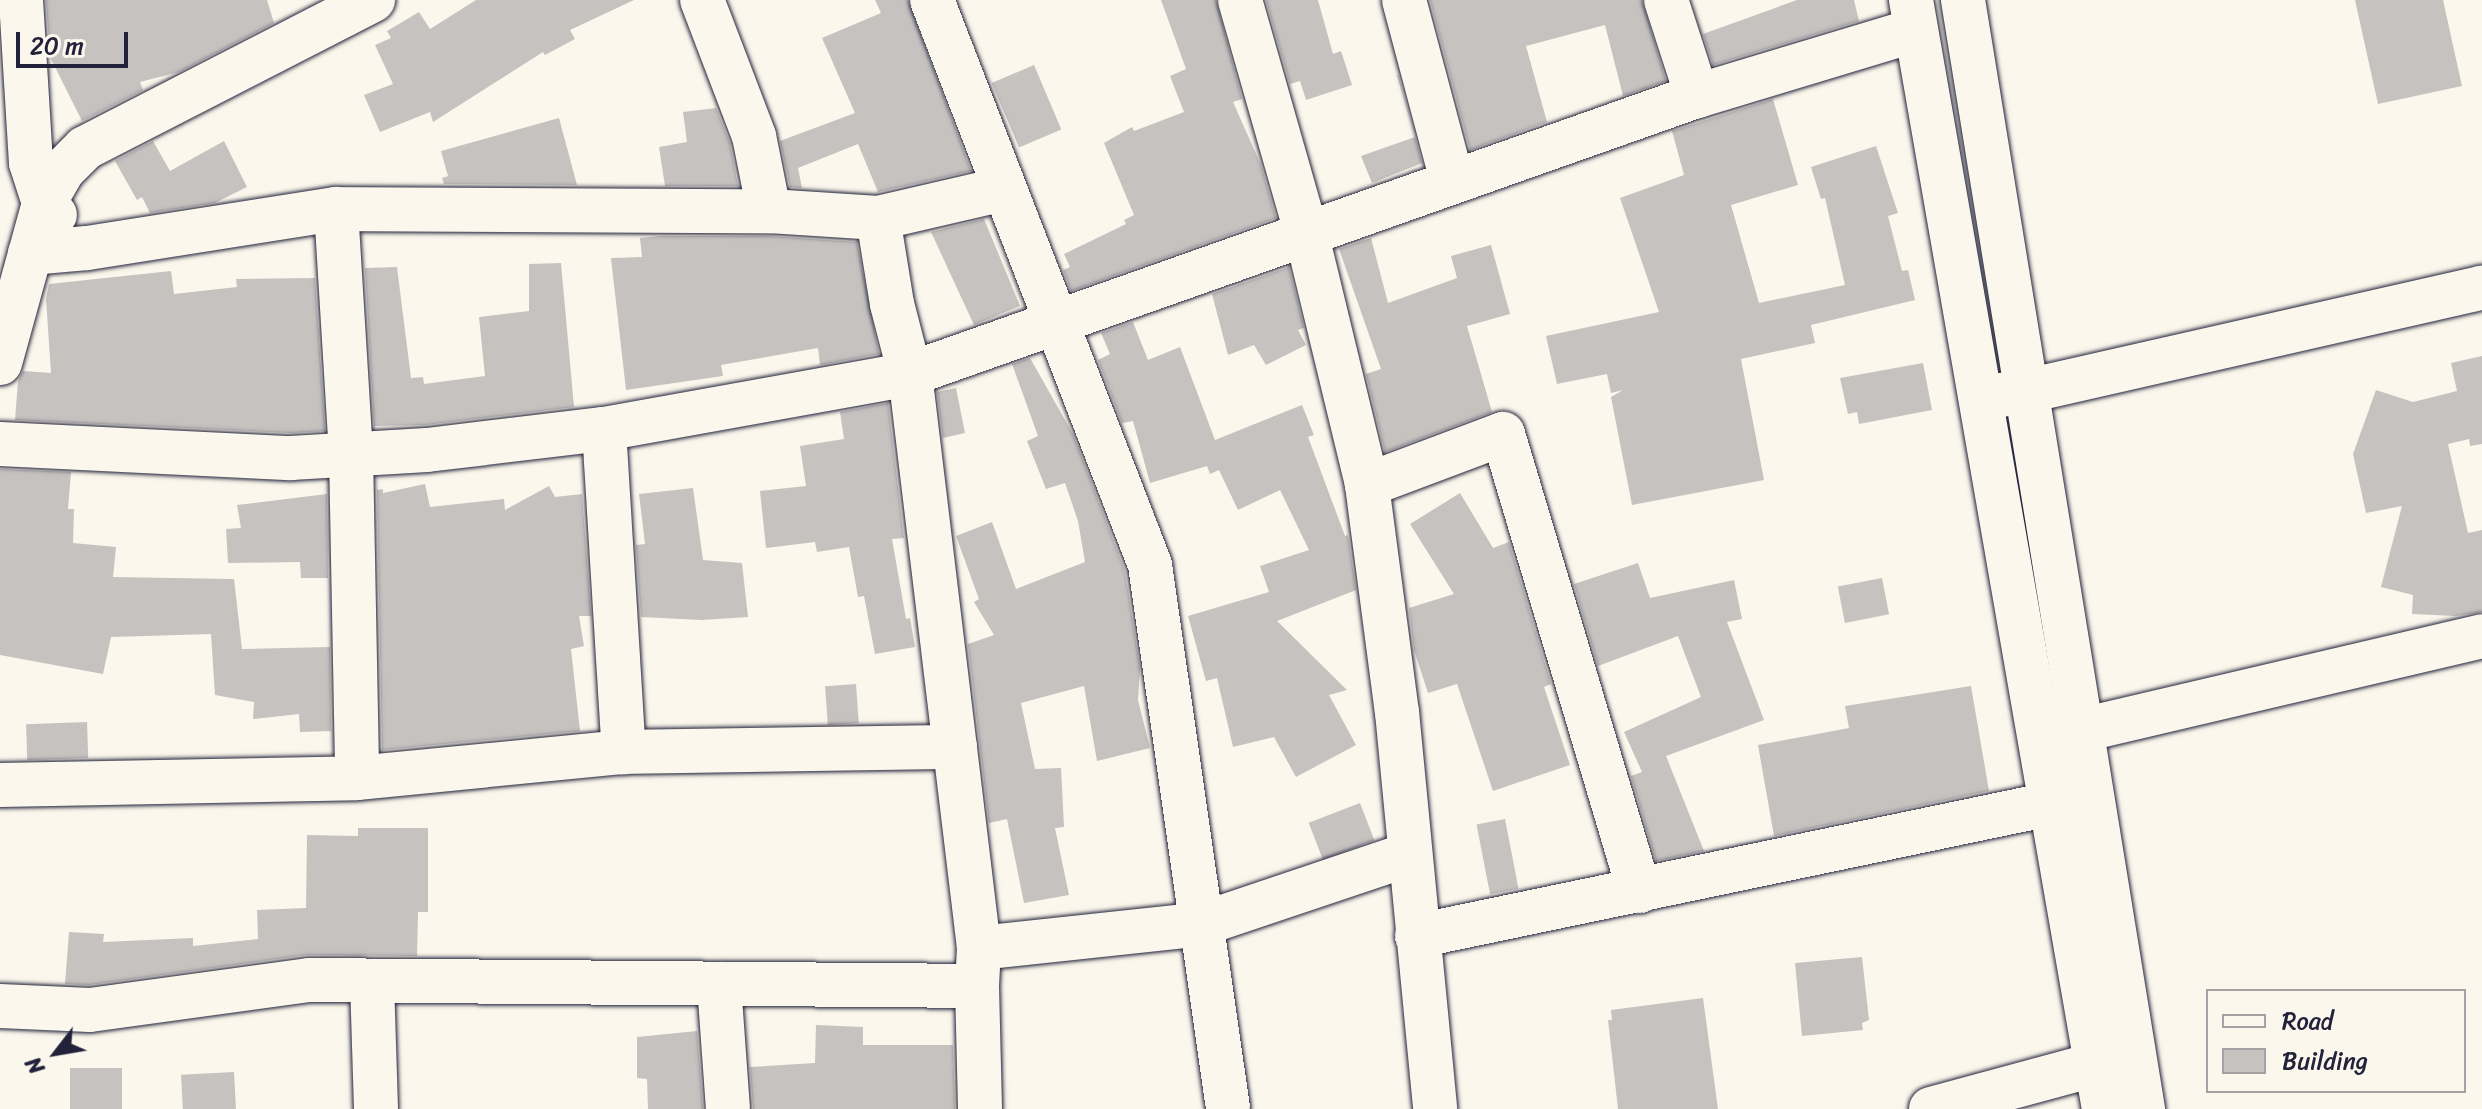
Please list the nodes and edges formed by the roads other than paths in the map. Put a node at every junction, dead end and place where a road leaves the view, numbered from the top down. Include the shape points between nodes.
1 (21, 0) edge
2 (373, 0) edge
3 (702, 0) edge
4 (932, 0) edge
5 (1240, 0) edge
6 (1404, 0) edge
7 (1666, 0) edge
8 (1963, 0) edge
9 (1913, 15) edge
10 (307, 16) edge
11 (1697, 96) junction
12 (1452, 180) junction
13 (25, 181) edge
14 (1004, 189) junction
15 (336, 209) junction
16 (769, 211) junction
17 (878, 218) junction
18 (1306, 232) junction
19 (87, 248) junction
20 (30, 253) junction
21 (2482, 288) edge
22 (1056, 323) junction
23 (0, 363) edge
24 (910, 374) junction
25 (2027, 391) junction
26 (1980, 398) junction
27 (604, 429) junction
28 (0, 444) edge
29 (351, 454) junction
30 (1367, 485) junction
31 (2482, 636) edge
32 (2082, 730) junction
33 (955, 747) junction
34 (624, 752) junction
35 (357, 778) junction
36 (0, 785) edge
37 (2050, 804) junction
38 (1410, 854) junction
39 (1639, 891) junction
40 (1202, 924) junction
41 (1417, 936) junction
42 (978, 967) junction
43 (372, 981) junction
44 (719, 984) junction
45 (0, 1006) edge
46 (2097, 1064) junction
47 (1228, 1108) edge
48 (376, 1109) edge
49 (728, 1109) edge
50 (980, 1109) edge
51 (1435, 1109) edge
52 (1931, 1109) edge
53 (2104, 1109) edge
54 (2143, 1109) edge

1 - 13 street
2 - 10 street
3 - 16 street via 754,136
4 - 14 street
5 - 18 street
6 - 12 street
7 - 11 street
8 - 25 street
9 - 11 street
9 - 26 street
10 - 13 street via 85,148 63,170
11 - 12 street
12 - 18 street
13 - 19 street
13 - 20 street
14 - 17 street
14 - 22 street
15 - 16 street
15 - 19 street
15 - 29 street
16 - 17 street
17 - 24 street
18 - 22 street
18 - 30 street
19 - 20 street
20 - 23 street
21 - 25 street
22 - 24 street
22 - 40 street via 1150,565
24 - 27 street
24 - 33 street
25 - 26 street
25 - 32 street
26 - 37 street
27 - 29 street
27 - 34 street
28 - 29 street via 291,458
29 - 35 street
30 - 38 street
30 - 39 street via 1503,434
31 - 32 street
32 - 54 street
33 - 34 street
33 - 42 street
34 - 35 street
35 - 36 street
37 - 39 street
37 - 46 street
38 - 40 street
38 - 41 street
39 - 41 street
40 - 42 street
40 - 47 street
41 - 51 street
42 - 44 street
42 - 50 street
43 - 44 street
43 - 45 street via 309,980 90,1010
43 - 48 street
44 - 49 street
46 - 52 street
46 - 53 street

